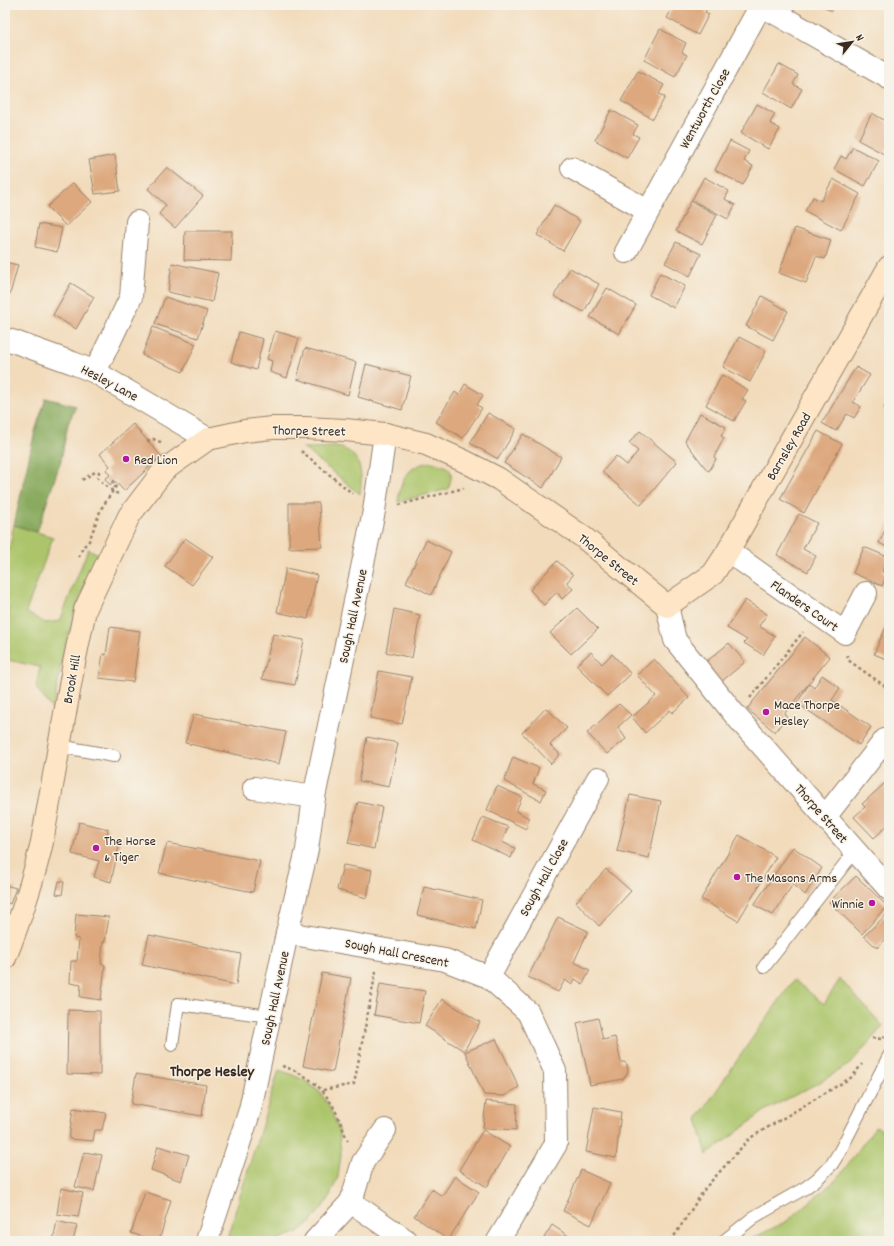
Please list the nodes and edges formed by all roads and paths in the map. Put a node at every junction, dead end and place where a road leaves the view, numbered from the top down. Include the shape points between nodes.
1 (761, 5) edge
2 (889, 78) edge
3 (572, 168) dead end
4 (648, 211) junction
5 (137, 222) dead end
6 (626, 252) dead end
7 (889, 268) edge
8 (5, 339) edge
9 (95, 372) junction
10 (385, 434) junction
11 (208, 439) junction
12 (147, 441) dead end
13 (165, 444) dead end
14 (82, 480) dead end
15 (102, 482) dead end
16 (113, 482) dead end
17 (728, 551) junction
18 (79, 557) dead end
19 (866, 593) dead end
20 (667, 606) junction
21 (817, 614) junction
22 (845, 633) junction
23 (889, 689) edge
24 (735, 715) junction
25 (889, 744) edge
26 (59, 746) junction
27 (114, 756) dead end
28 (598, 778) dead end
29 (254, 788) dead end
30 (314, 797) junction
31 (825, 817) junction
32 (855, 851) junction
33 (889, 889) edge
34 (288, 933) junction
35 (380, 948) junction
36 (5, 958) edge
37 (764, 968) dead end
38 (489, 977) junction
39 (270, 1016) junction
40 (889, 1031) edge
41 (872, 1038) dead end
42 (882, 1040) junction
43 (172, 1045) dead end
44 (877, 1046) dead end
45 (889, 1056) edge
46 (867, 1058) dead end
47 (260, 1061) junction
48 (323, 1090) junction
49 (385, 1130) dead end
50 (363, 1162) junction
51 (351, 1202) junction
52 (207, 1241) edge
53 (315, 1241) edge
54 (407, 1241) edge
55 (498, 1241) edge
56 (671, 1241) edge
57 (724, 1241) edge

1 - 2 street, Wentworth Close
1 - 4 street, Wentworth Close
3 - 4 street
4 - 6 street, Wentworth Close
5 - 9 street via 131,297
7 - 17 main road, Barnsley Road
8 - 9 street, Hesley Lane
9 - 11 street, Hesley Lane
10 - 11 main road, Thorpe Street via 272,428 245,430
10 - 20 main road, Thorpe Street via 426,444 499,479 583,537
10 - 30 street, Sough Hall Avenue via 374,511
11 - 26 main road, Brook Hill via 164,470 129,516 85,610
12 - 13 path via 153,439
14 - 15 path via 99,472 98,478
16 - 18 path via 116,486 101,509 89,541
17 - 20 main road, Barnsley Road via 713,574
17 - 21 street, Flanders Court
19 - 22 street, Flanders Court
20 - 24 street, Thorpe Street via 675,640
21 - 22 street, Flanders Court
21 - 24 path
22 - 23 path via 848,660
24 - 31 street, Thorpe Street
25 - 31 street via 885,740
26 - 27 lane
26 - 36 main road, Brook Hill via 37,865
28 - 38 street, Sough Hall Close
29 - 30 street
30 - 34 street, Sough Hall Avenue via 307,850
31 - 32 street, Thorpe Street
32 - 33 street, Thorpe Street
32 - 37 lane
34 - 35 street, Sough Hall Crescent
34 - 39 street, Sough Hall Avenue
35 - 38 street, Sough Hall Crescent via 445,960
35 - 48 path via 354,1084
38 - 55 street, Sough Hall Crescent via 528,1012 555,1071 556,1144
39 - 43 lane via 178,1004
39 - 47 street, Sough Hall Avenue
40 - 42 path
41 - 42 path
42 - 44 path
45 - 57 lane via 832,1164 805,1188 754,1217
46 - 56 path via 852,1077 750,1138 706,1187
47 - 48 path via 298,1073
47 - 52 street, Sough Hall Avenue via 250,1110
48 - 50 path via 342,1130
49 - 50 street
50 - 51 street
51 - 53 street
51 - 54 street

